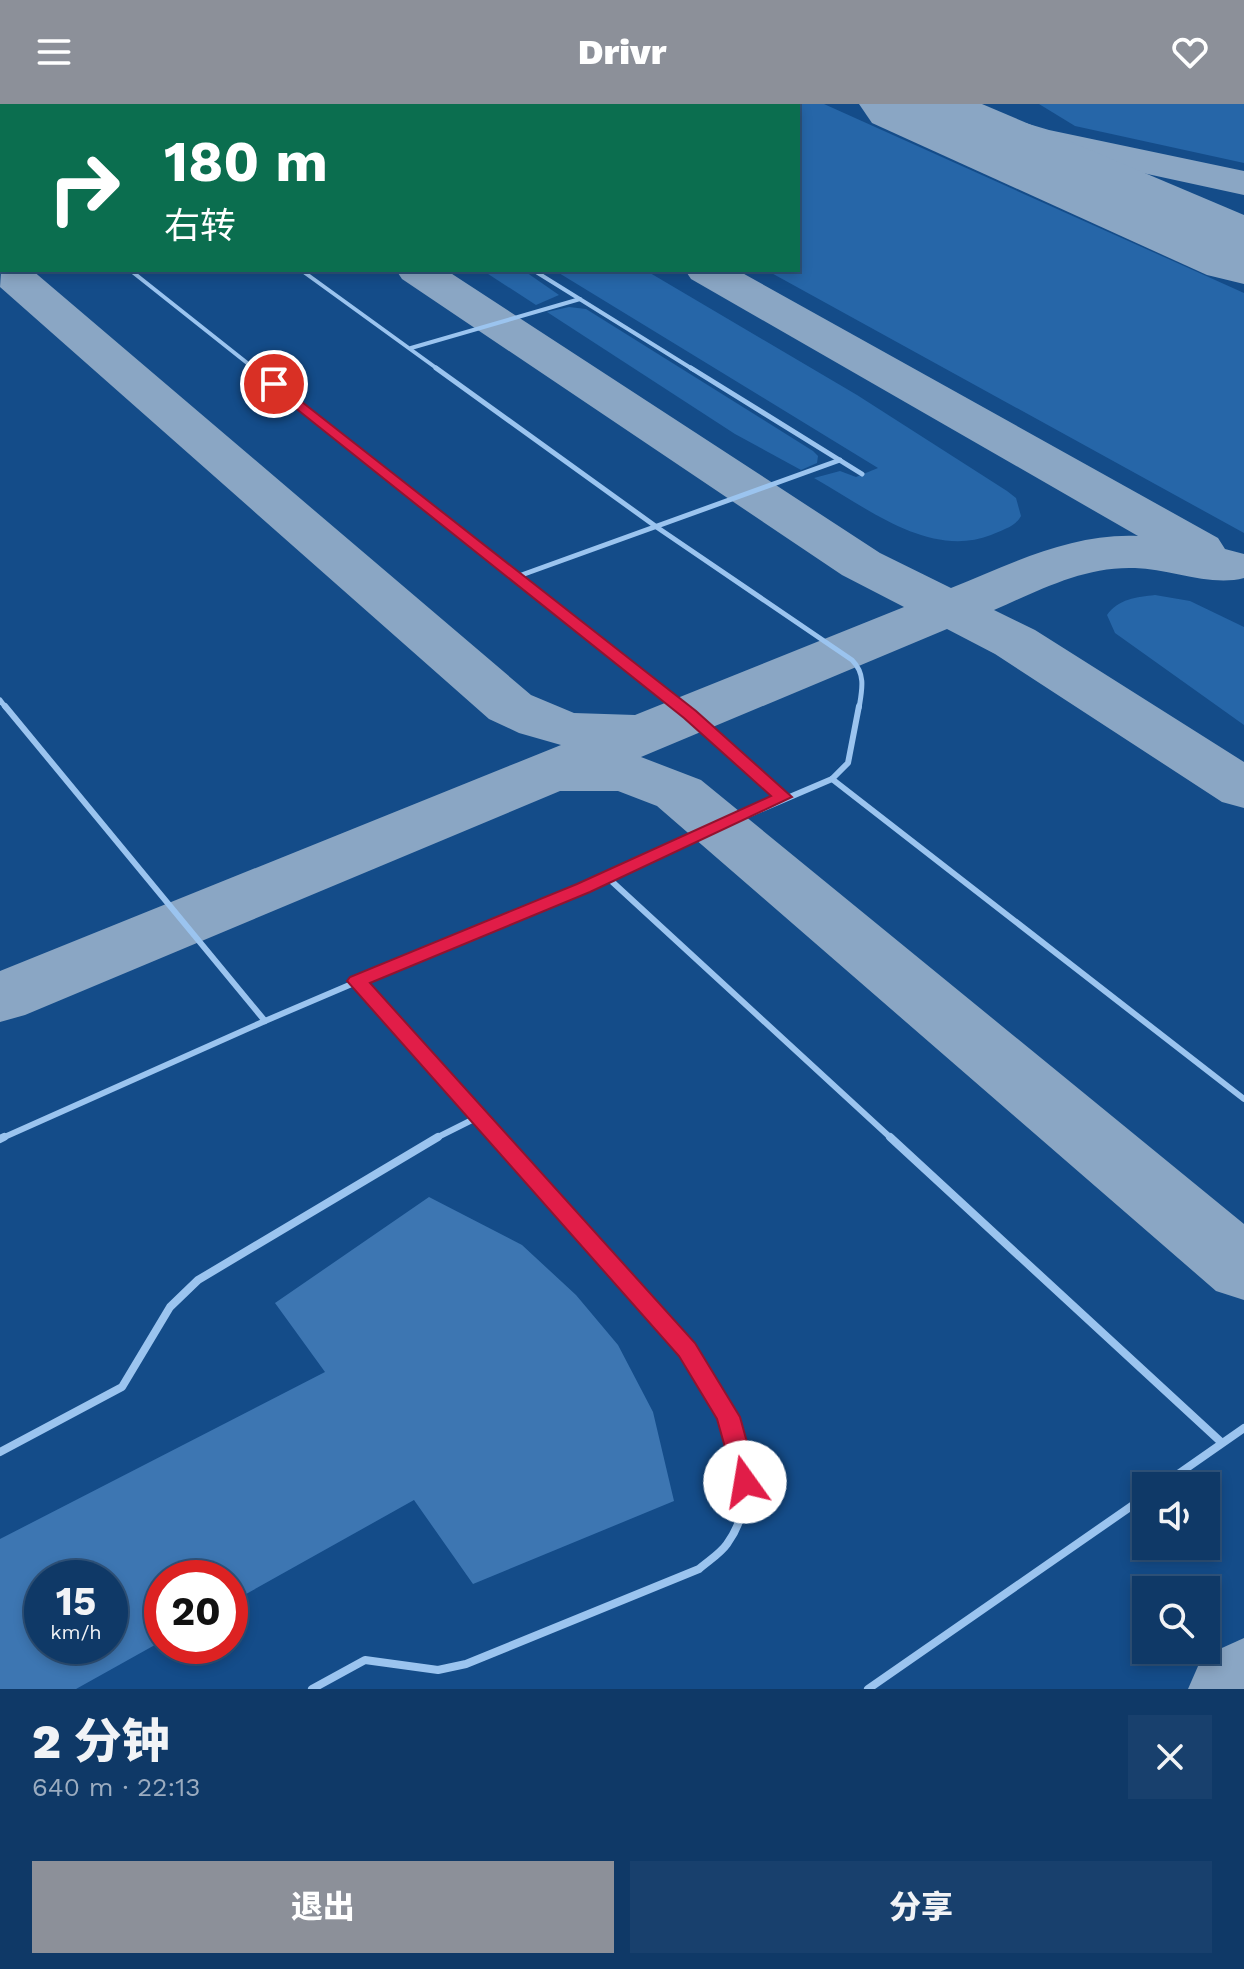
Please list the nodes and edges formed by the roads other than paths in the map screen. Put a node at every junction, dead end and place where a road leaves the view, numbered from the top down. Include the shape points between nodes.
1 (133, 272) edge
2 (304, 272) edge
3 (536, 272) edge
4 (580, 299) junction
5 (411, 348) junction
6 (840, 460) junction
7 (862, 474) dead end
8 (658, 528) junction
9 (516, 577) junction
10 (0, 700) edge
11 (832, 779) junction
12 (783, 797) junction
13 (607, 877) junction
14 (357, 981) junction
15 (265, 1021) junction
16 (1244, 1099) edge
17 (478, 1117) junction
18 (0, 1139) edge
19 (1244, 1428) edge
20 (1221, 1442) junction
21 (0, 1452) edge
22 (1180, 1472) edge
23 (1132, 1506) edge
24 (312, 1689) edge
25 (868, 1689) edge

1 - 9 lane
2 - 5 lane
3 - 4 lane
4 - 5 lane
4 - 6 lane
5 - 8 lane
6 - 7 lane
6 - 8 lane
8 - 9 lane
8 - 11 lane via 859,667 863,685 848,763
9 - 12 lane via 690,714
10 - 15 lane
11 - 12 lane
11 - 16 lane
12 - 13 lane
13 - 14 lane
13 - 20 lane
14 - 15 lane
14 - 17 lane
15 - 18 lane
17 - 21 lane via 406,1153 198,1280 170,1307 122,1387
17 - 24 lane via 694,1360 728,1417 745,1482 743,1511 733,1536 710,1562 655,1587 466,1664 438,1670 365,1660
19 - 20 lane
20 - 22 lane
23 - 25 lane

